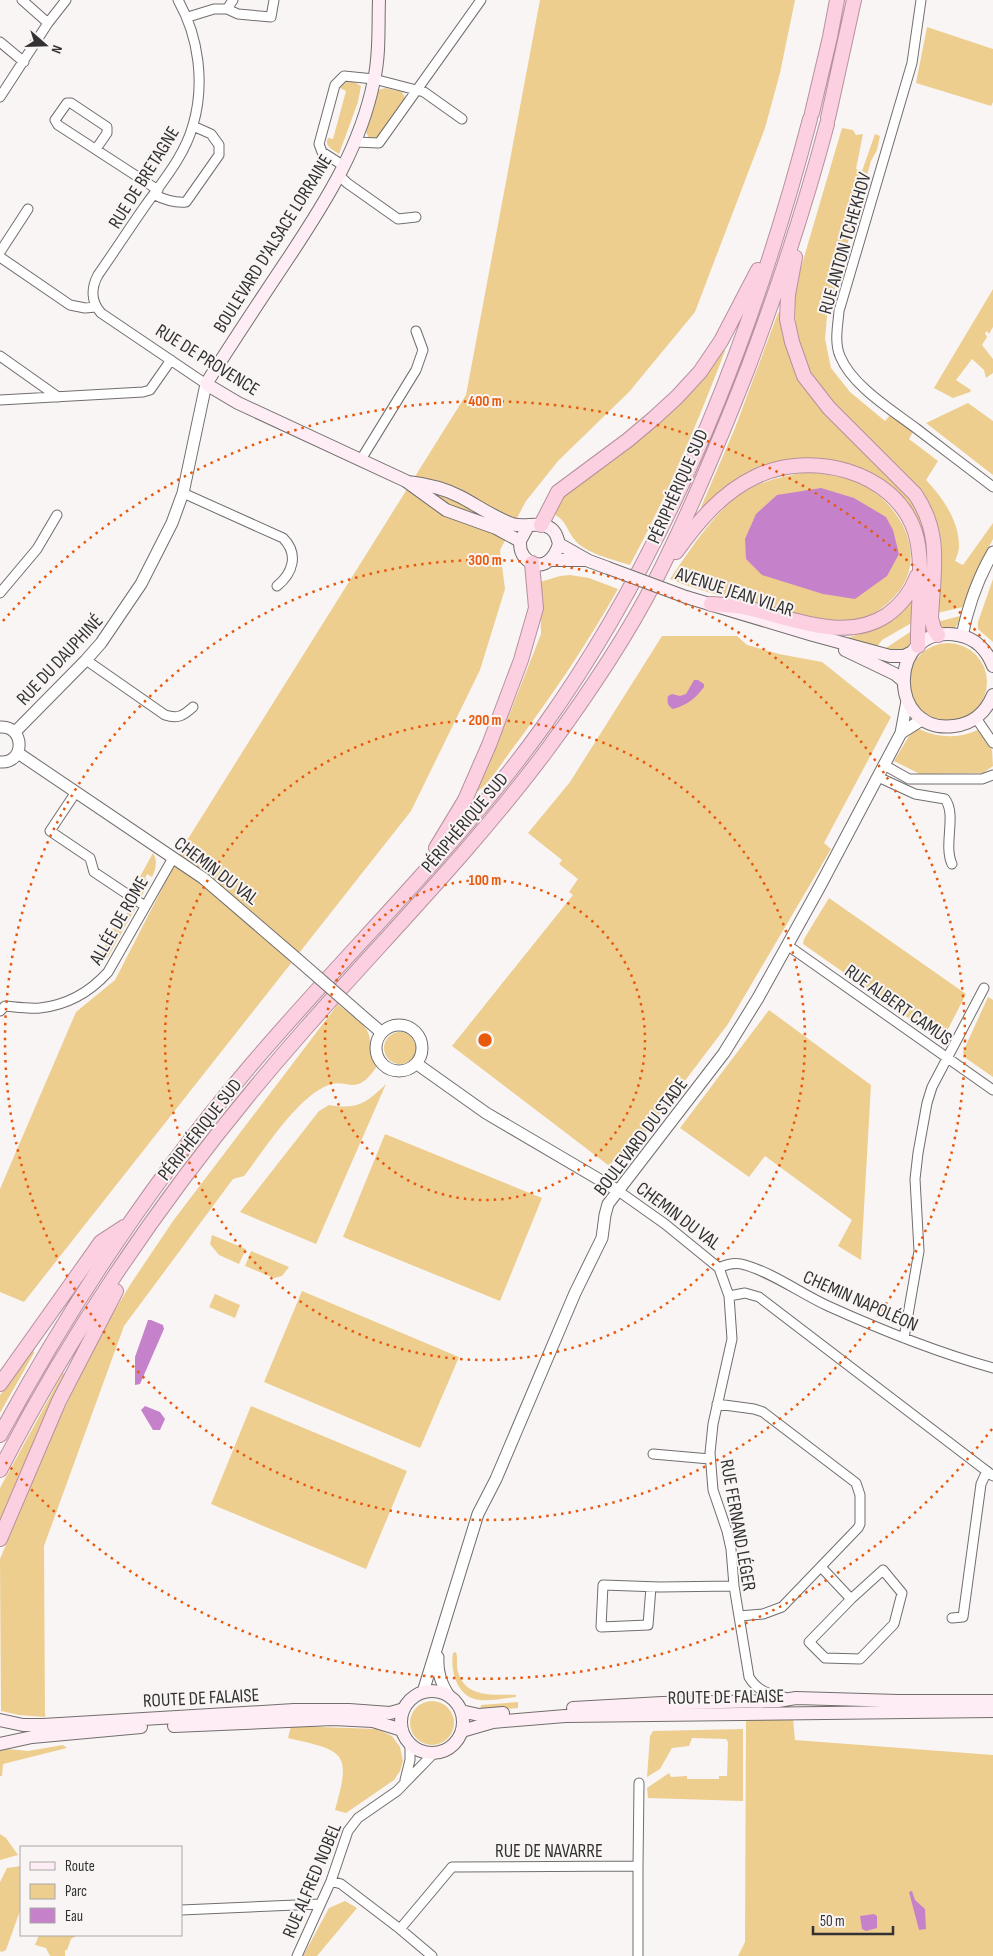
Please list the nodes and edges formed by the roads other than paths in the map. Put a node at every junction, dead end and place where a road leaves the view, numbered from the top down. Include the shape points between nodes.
1 (22, 0) edge
2 (66, 0) edge
3 (178, 0) edge
4 (233, 0) edge
5 (274, 0) edge
6 (379, 0) edge
7 (481, 0) edge
8 (837, 0) edge
9 (854, 0) edge
10 (921, 0) edge
11 (227, 9) junction
12 (188, 17) junction
13 (48, 23) junction
14 (0, 42) edge
15 (24, 62) junction
16 (374, 79) junction
17 (416, 90) junction
18 (0, 97) edge
19 (462, 119) dead end
20 (193, 126) junction
21 (355, 142) junction
22 (96, 150) junction
23 (342, 171) junction
24 (813, 178) junction
25 (156, 193) junction
26 (28, 209) dead end
27 (416, 217) dead end
28 (778, 231) junction
29 (0, 252) edge
30 (0, 257) edge
31 (96, 307) junction
32 (416, 331) dead end
33 (0, 356) edge
34 (171, 360) junction
35 (206, 384) junction
36 (58, 397) junction
37 (0, 400) edge
38 (360, 461) junction
39 (406, 481) junction
40 (993, 487) edge
41 (183, 493) junction
42 (57, 515) dead end
43 (535, 526) junction
44 (520, 541) junction
45 (559, 544) junction
46 (993, 552) edge
47 (551, 560) junction
48 (589, 560) junction
49 (532, 563) junction
50 (920, 565) junction
51 (654, 583) junction
52 (277, 586) dead end
53 (0, 593) edge
54 (711, 604) junction
55 (938, 635) junction
56 (813, 636) junction
57 (962, 636) junction
58 (915, 649) junction
59 (86, 660) junction
60 (993, 666) edge
61 (902, 680) junction
62 (993, 695) edge
63 (907, 701) junction
64 (193, 707) dead end
65 (976, 718) junction
66 (923, 719) junction
67 (0, 727) edge
68 (15, 732) junction
69 (901, 733) junction
70 (993, 743) edge
71 (18, 753) junction
72 (0, 762) edge
73 (884, 765) junction
74 (993, 775) edge
75 (878, 777) junction
76 (76, 792) junction
77 (173, 858) junction
78 (952, 864) dead end
79 (413, 884) junction
80 (145, 906) junction
81 (787, 945) junction
82 (984, 988) dead end
83 (0, 1011) edge
84 (382, 1032) junction
85 (948, 1058) junction
86 (417, 1064) junction
87 (993, 1090) edge
88 (617, 1190) junction
89 (129, 1224) junction
90 (141, 1236) junction
91 (719, 1268) junction
92 (729, 1296) junction
93 (904, 1338) junction
94 (993, 1368) edge
95 (0, 1384) edge
96 (717, 1404) junction
97 (0, 1435) edge
98 (653, 1454) dead end
99 (710, 1460) junction
100 (0, 1470) edge
101 (990, 1474) edge
102 (0, 1539) edge
103 (821, 1567) junction
104 (734, 1586) junction
105 (651, 1587) junction
106 (851, 1599) junction
107 (739, 1616) junction
108 (952, 1618) dead end
109 (440, 1640) junction
110 (423, 1692) junction
111 (449, 1696) junction
112 (796, 1698) junction
113 (993, 1701) edge
114 (404, 1709) junction
115 (993, 1711) edge
116 (461, 1712) junction
117 (0, 1720) edge
118 (402, 1730) junction
119 (462, 1731) junction
120 (0, 1744) edge
121 (410, 1744) junction
122 (434, 1753) junction
123 (405, 1782) junction
124 (639, 1783) dead end
125 (638, 1866) junction
126 (331, 1881) junction
127 (320, 1904) junction
128 (182, 1910) edge
129 (400, 1929) junction
130 (297, 1956) edge
131 (432, 1956) edge
132 (638, 1956) edge

1 - 13 street
2 - 13 street
3 - 12 street, RUE DE BRETAGNE
4 - 11 street
5 - 11 street via 271,17 238,14
6 - 16 main road, BOULEVARD D'ALSACE LORRAINE
7 - 17 street
8 - 28 highway, PÉRIPHÉRIQUE SUD via 811,116
9 - 24 highway, PÉRIPHÉRIQUE SUD
10 - 40 street, RUE ANTON TCHEKHOV via 912,63 839,310 836,335 840,355 863,387
11 - 12 street via 214,9
12 - 20 street, RUE DE BRETAGNE via 199,71
13 - 15 street
14 - 15 street
15 - 18 street
16 - 17 street
16 - 21 main road, BOULEVARD D'ALSACE LORRAINE
16 - 23 street via 344,76 335,84 319,144 322,152
17 - 19 street via 424,92
17 - 21 street via 378,143
20 - 25 street, RUE DE BRETAGNE
20 - 25 street via 211,134 220,145 220,155 186,202 165,200
21 - 23 main road, BOULEVARD D'ALSACE LORRAINE
22 - 22 street via 56,122 67,103 107,127 107,134
22 - 25 street
23 - 27 street via 346,183 398,219
23 - 35 main road, BOULEVARD D'ALSACE LORRAINE
24 - 51 highway, PÉRIPHÉRIQUE SUD via 732,410
24 - 55 highway via 788,295 787,319 792,342 804,376 816,392 915,494 925,510 934,536 931,618
25 - 31 street, RUE DE BRETAGNE via 95,280
26 - 29 street
28 - 43 highway via 721,341 700,372 647,425 558,492
28 - 79 highway, PÉRIPHÉRIQUE SUD via 716,405 632,585 573,684 541,730
30 - 31 street via 70,305
31 - 34 street, RUE DE PROVENCE
32 - 38 street via 423,350 416,370
33 - 36 street
34 - 35 street, RUE DE PROVENCE
34 - 36 street via 150,390
35 - 38 main road, RUE DE PROVENCE via 238,403
35 - 41 street, RUE DU DAUPHINÉ
36 - 37 street
38 - 39 main road, RUE DE PROVENCE
39 - 43 main road via 452,492 511,524
39 - 44 main road via 446,510
41 - 52 street via 283,538 290,545 292,568
41 - 59 street, RUE DU DAUPHINÉ via 141,584
42 - 53 street via 37,549
43 - 44 main road
43 - 45 main road via 553,530
44 - 49 main road via 522,553
45 - 47 main road
45 - 48 main road, AVENUE JEAN VILAR
46 - 57 street via 969,605
47 - 48 main road, AVENUE JEAN VILAR
47 - 49 main road via 540,565
48 - 54 main road, AVENUE JEAN VILAR, bridge
49 - 79 highway via 536,608 521,660 465,800
50 - 51 highway via 920,550 911,522 890,493 846,471 805,465 762,473 734,490 692,529
50 - 54 highway via 912,588 902,603 866,626 817,625 741,607
50 - 58 highway
51 - 90 highway, PÉRIPHÉRIQUE SUD via 548,750 464,853 244,1101
54 - 56 main road, AVENUE JEAN VILAR
55 - 57 main road
55 - 58 main road
56 - 58 main road, AVENUE JEAN VILAR via 890,656 904,656
56 - 61 main road, AVENUE JEAN VILAR via 890,671
57 - 60 main road via 981,647
58 - 61 main road via 905,665
59 - 64 street via 165,715 183,716
59 - 68 street, RUE DU DAUPHINÉ
61 - 63 main road
62 - 65 main road
63 - 66 main road
63 - 69 street, BOULEVARD DU STADE
65 - 66 main road via 950,727 931,724
65 - 70 street
66 - 69 street, BOULEVARD DU STADE
67 - 68 street
68 - 71 street via 20,742
69 - 73 street, BOULEVARD DU STADE
71 - 72 street via 9,761
71 - 76 street, CHEMIN DU VAL
73 - 74 street via 909,779 982,779
73 - 75 street, BOULEVARD DU STADE
75 - 78 street via 915,794 945,799 949,806
75 - 81 street, BOULEVARD DU STADE
76 - 77 street, CHEMIN DU VAL
76 - 80 street via 50,831 90,858 94,872
77 - 80 street, ALLÉE DE ROME
77 - 84 street, CHEMIN DU VAL, bridge via 203,878
79 - 89 highway, PÉRIPHÉRIQUE SUD via 249,1067
80 - 83 street, ALLÉE DE ROME via 108,972 97,985 73,1000 40,1008 5,1006
81 - 85 street, RUE ALBERT CAMUS
81 - 88 street, BOULEVARD DU STADE via 724,1053
82 - 85 street
84 - 86 street via 376,1052 380,1062 399,1072
84 - 86 street via 396,1024 418,1032 423,1043 422,1057
85 - 87 street, RUE ALBERT CAMUS
85 - 93 street via 932,1087 918,1153 915,1180 919,1251
86 - 88 street, CHEMIN DU VAL via 486,1113
88 - 91 street, CHEMIN DU VAL
88 - 109 street, BOULEVARD DU STADE via 606,1210 602,1238 478,1514
89 - 95 highway via 100,1242
89 - 97 highway, PÉRIPHÉRIQUE SUD via 56,1336
90 - 100 highway, PÉRIPHÉRIQUE SUD via 81,1328
90 - 102 highway via 132,1264 59,1400
91 - 92 street, CHEMIN DU VAL
91 - 93 street, CHEMIN NAPOLÉON via 734,1264 752,1267 827,1306
92 - 96 street, RUE FERNAND LÉGER via 732,1339
92 - 101 street via 745,1293 759,1297
93 - 94 street, CHEMIN NAPOLÉON
96 - 99 street, RUE FERNAND LÉGER
96 - 103 street via 763,1412 856,1483 860,1495 860,1524
98 - 99 street
99 - 104 street, RUE FERNAND LÉGER via 713,1490 728,1531
101 - 108 street via 981,1484 963,1618
103 - 106 street
103 - 107 street via 782,1606 763,1614
104 - 105 street
104 - 107 street, RUE FERNAND LÉGER
105 - 105 street via 604,1585 601,1627 648,1625
106 - 106 street via 809,1642 825,1658 860,1659 894,1624 902,1593 882,1570
107 - 112 street, RUE FERNAND LÉGER via 747,1671 752,1682 772,1694
109 - 110 street, BOULEVARD DU STADE
109 - 111 street, BOULEVARD DU STADE via 437,1668
110 - 111 main road via 441,1692
110 - 114 main road
111 - 116 main road
112 - 113 main road, ROUTE DE FALAISE
112 - 116 main road, ROUTE DE FALAISE via 623,1704 479,1715
114 - 117 main road, ROUTE DE FALAISE via 390,1713 294,1710 43,1725
114 - 118 main road
115 - 119 main road, ROUTE DE FALAISE via 564,1716 493,1722
116 - 119 main road
118 - 120 main road, ROUTE DE FALAISE via 373,1721 334,1719 144,1727
118 - 121 main road
119 - 122 main road via 451,1746
121 - 122 main road
121 - 123 street
122 - 123 street, RUE ALFRED NOBEL
123 - 126 street, RUE ALFRED NOBEL via 352,1824
124 - 125 street
125 - 129 street, RUE DE NAVARRE via 452,1867
125 - 132 street
126 - 127 street, RUE ALFRED NOBEL
126 - 129 street via 341,1884
127 - 128 street
127 - 130 street, RUE ALFRED NOBEL
129 - 131 street

